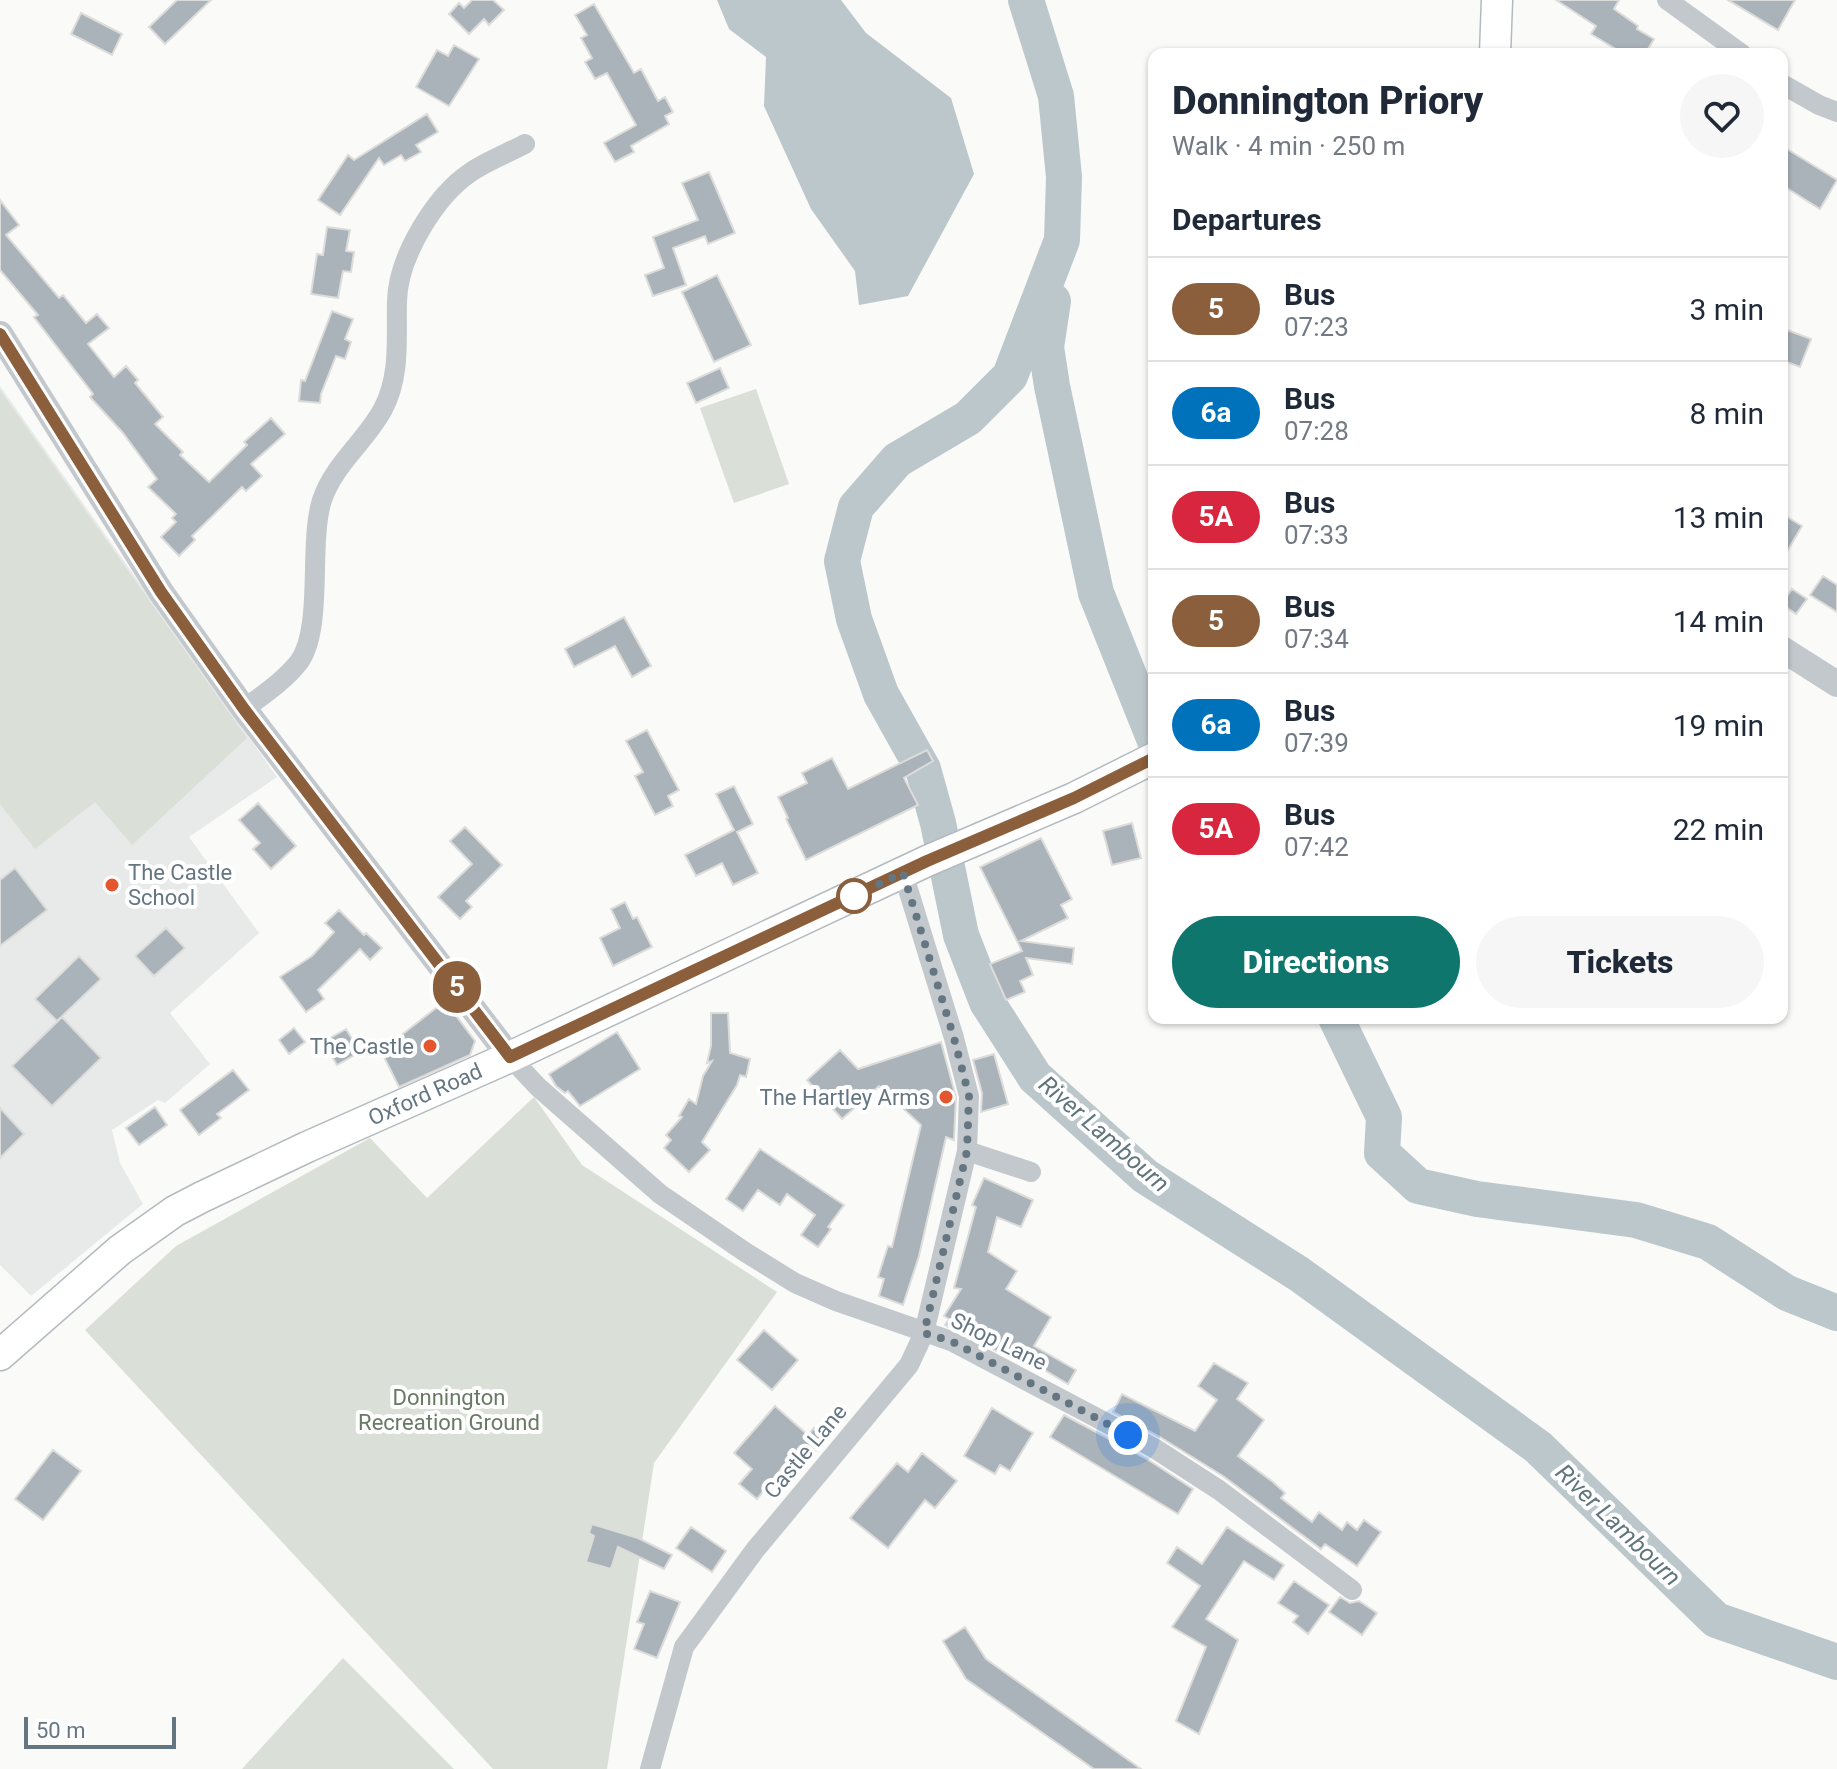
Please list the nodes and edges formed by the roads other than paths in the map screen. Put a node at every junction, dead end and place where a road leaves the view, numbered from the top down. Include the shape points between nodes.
1 (1497, 0) edge
2 (1667, 0) edge
3 (1495, 48) edge
4 (1734, 48) edge
5 (1788, 87) edge
6 (1837, 112) edge
7 (525, 144) dead end
8 (0, 334) edge
9 (1788, 653) edge
10 (1837, 684) edge
11 (244, 709) junction
12 (1148, 761) edge
13 (928, 861) junction
14 (510, 1057) junction
15 (967, 1151) junction
16 (1031, 1172) dead end
17 (924, 1333) junction
18 (0, 1355) edge
19 (1352, 1590) dead end
20 (650, 1769) edge

1 - 3 main road
2 - 4 street
5 - 6 street
7 - 11 street via 471,172 444,196 415,240 397,296 398,349 383,409 323,498 315,534 310,631 301,659
8 - 11 street via 161,592
9 - 10 street
11 - 14 street
12 - 13 main road, Oxford Road
13 - 14 main road, Oxford Road
13 - 15 street, Castle Lane via 954,1038 969,1096
14 - 17 street, Shop Lane via 660,1194 745,1252 795,1283
14 - 18 main road, Oxford Road via 175,1211 120,1250
15 - 16 street
15 - 17 street, Castle Lane
17 - 19 street, Shop Lane via 951,1341 1154,1448
17 - 20 street, Castle Lane via 909,1365 755,1550 684,1647

